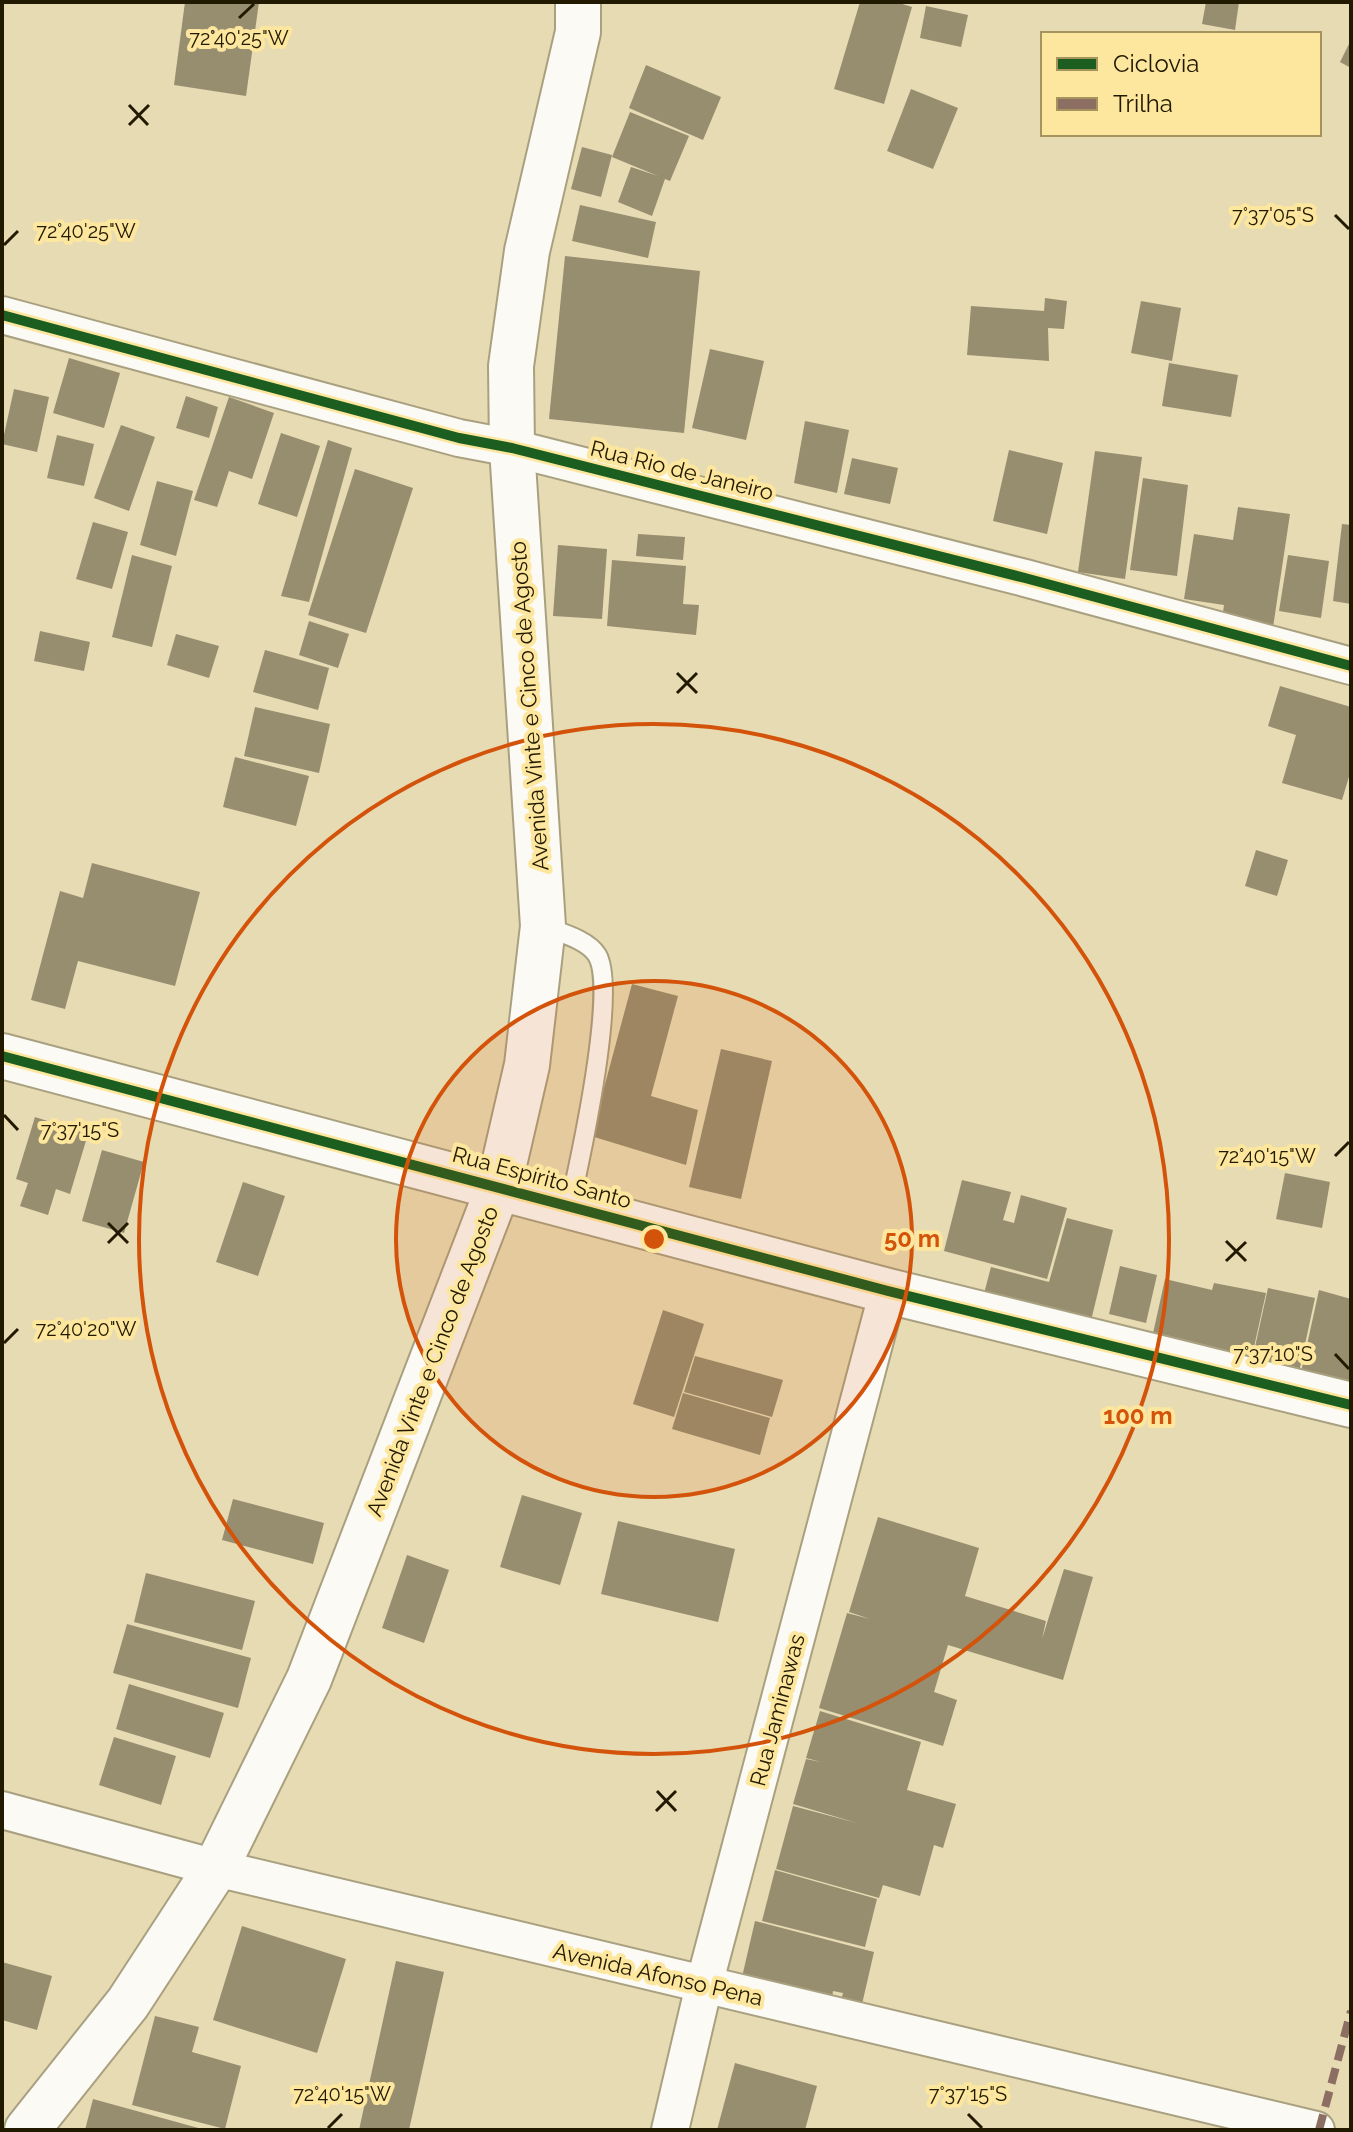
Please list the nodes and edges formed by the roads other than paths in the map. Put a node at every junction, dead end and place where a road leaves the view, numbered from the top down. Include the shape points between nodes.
1 (586, 12) edge
2 (2, 315) edge
3 (512, 448) junction
4 (1351, 666) edge
5 (543, 926) junction
6 (2, 1056) edge
7 (499, 1186) junction
8 (570, 1205) junction
9 (888, 1291) junction
10 (1351, 1405) edge
11 (2, 1810) edge
12 (216, 1868) junction
13 (704, 1985) junction
14 (27, 2130) edge
15 (670, 2130) edge
16 (1316, 2130) edge

1 - 3 main road, Avenida Vinte e Cinco de Agosto via 527,251 511,366
2 - 3 street, Rua Rio de Janeiro
3 - 4 street, Rua Rio de Janeiro
3 - 5 main road, Avenida Vinte e Cinco de Agosto
5 - 7 main road, Avenida Vinte e Cinco de Agosto via 527,1065
5 - 8 lane via 596,953 605,981 587,1126
6 - 7 main road, Rua Espírito Santo
7 - 8 main road, Rua Espírito Santo
7 - 12 main road, Avenida Vinte e Cinco de Agosto via 309,1679
8 - 9 main road, Rua Espírito Santo
9 - 10 main road, Rua Espírito Santo
9 - 13 street, Rua Jaminawas
11 - 12 street, Avenida Afonso Pena
12 - 13 street, Avenida Afonso Pena
12 - 14 main road, Avenida Vinte e Cinco de Agosto via 128,2003
13 - 15 street, Rua Jaminawas
13 - 16 street, Avenida Afonso Pena

